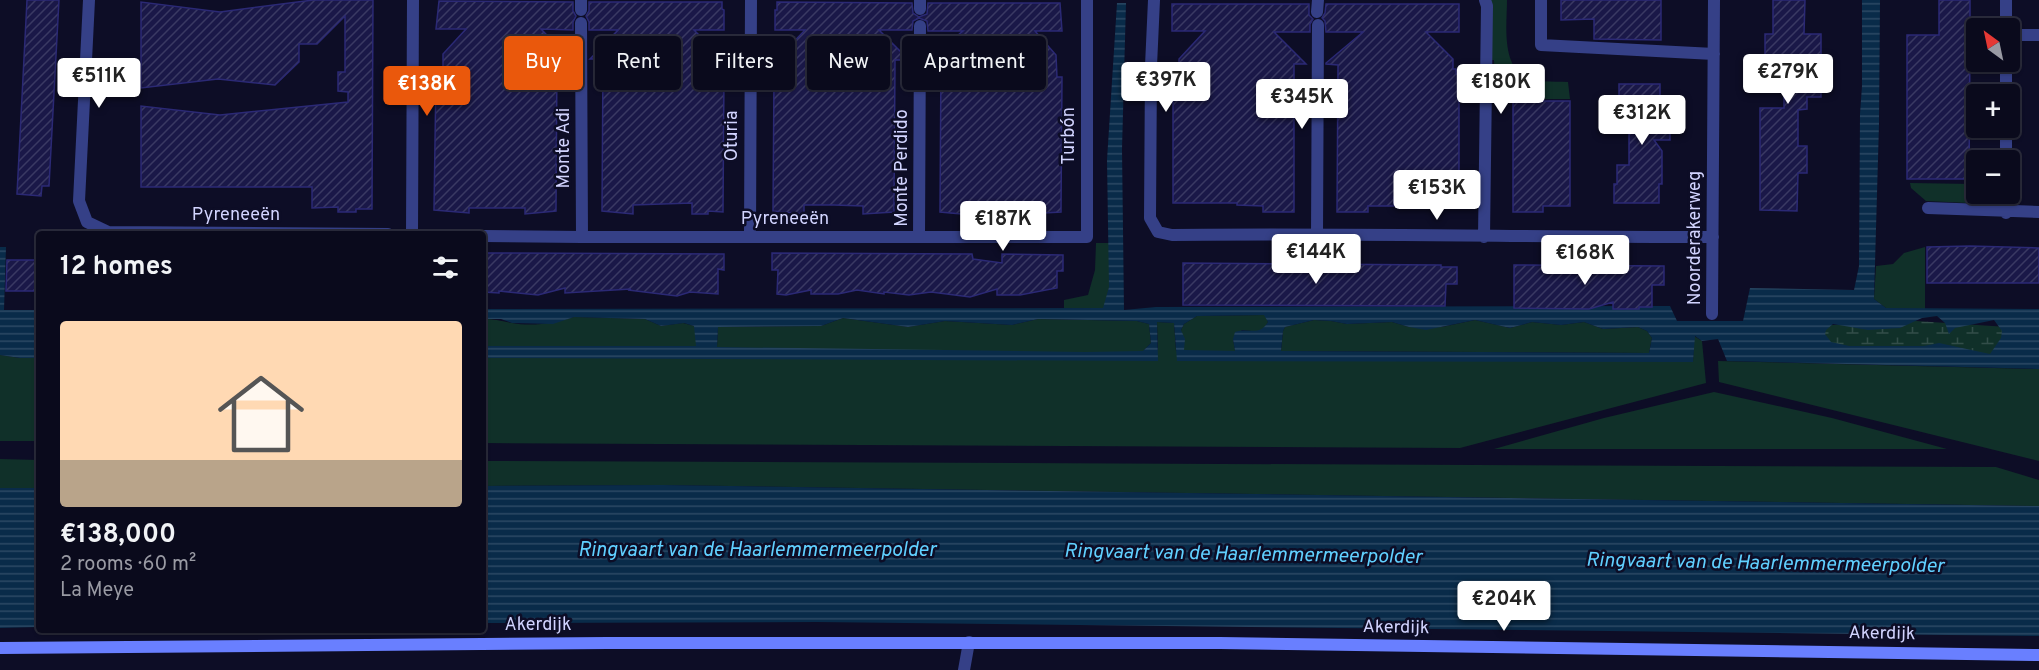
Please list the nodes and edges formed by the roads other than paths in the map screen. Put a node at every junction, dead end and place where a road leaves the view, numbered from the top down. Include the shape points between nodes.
1 (89, 0) edge
2 (413, 0) edge
3 (751, 0) edge
4 (1087, 0) edge
5 (1154, 0) edge
6 (1485, 0) edge
7 (1541, 0) edge
8 (1714, 0) edge
9 (2006, 0) edge
10 (2006, 18) edge
11 (581, 23) dead end
12 (920, 26) dead end
13 (1318, 26) dead end
14 (2020, 35) edge
15 (2039, 35) edge
16 (1714, 54) junction
17 (2006, 204) edge
18 (1928, 208) dead end
19 (2006, 213) junction
20 (2039, 213) edge
21 (106, 231) edge
22 (412, 231) edge
23 (1317, 234) junction
24 (486, 236) edge
25 (750, 236) junction
26 (582, 237) junction
27 (919, 237) junction
28 (1087, 237) joint
29 (1484, 237) junction
30 (1713, 237) junction
31 (1712, 314) dead end
32 (969, 642) junction
33 (0, 648) edge
34 (2039, 655) edge
35 (963, 670) edge

1 - 21 street, Pyreneeën via 79,201 87,222
2 - 22 street
3 - 25 street, Oturia
4 - 28 street, Turbón
5 - 23 street via 1150,218 1158,232
6 - 29 street
7 - 16 street via 1541,45
8 - 16 street, Noorderakerweg
9 - 10 street
11 - 26 street, Monte Adi
12 - 27 street, Monte Perdido
13 - 23 street
14 - 15 street
16 - 30 street, Noorderakerweg
17 - 19 street
18 - 19 street
19 - 20 street
23 - 29 street
24 - 26 street, Pyreneeën
25 - 26 street, Pyreneeën
25 - 27 street, Pyreneeën
27 - 28 street, Pyreneeën
29 - 30 street
30 - 31 street, Noorderakerweg
32 - 33 street, Akerdijk
32 - 34 street, Akerdijk
32 - 35 street

